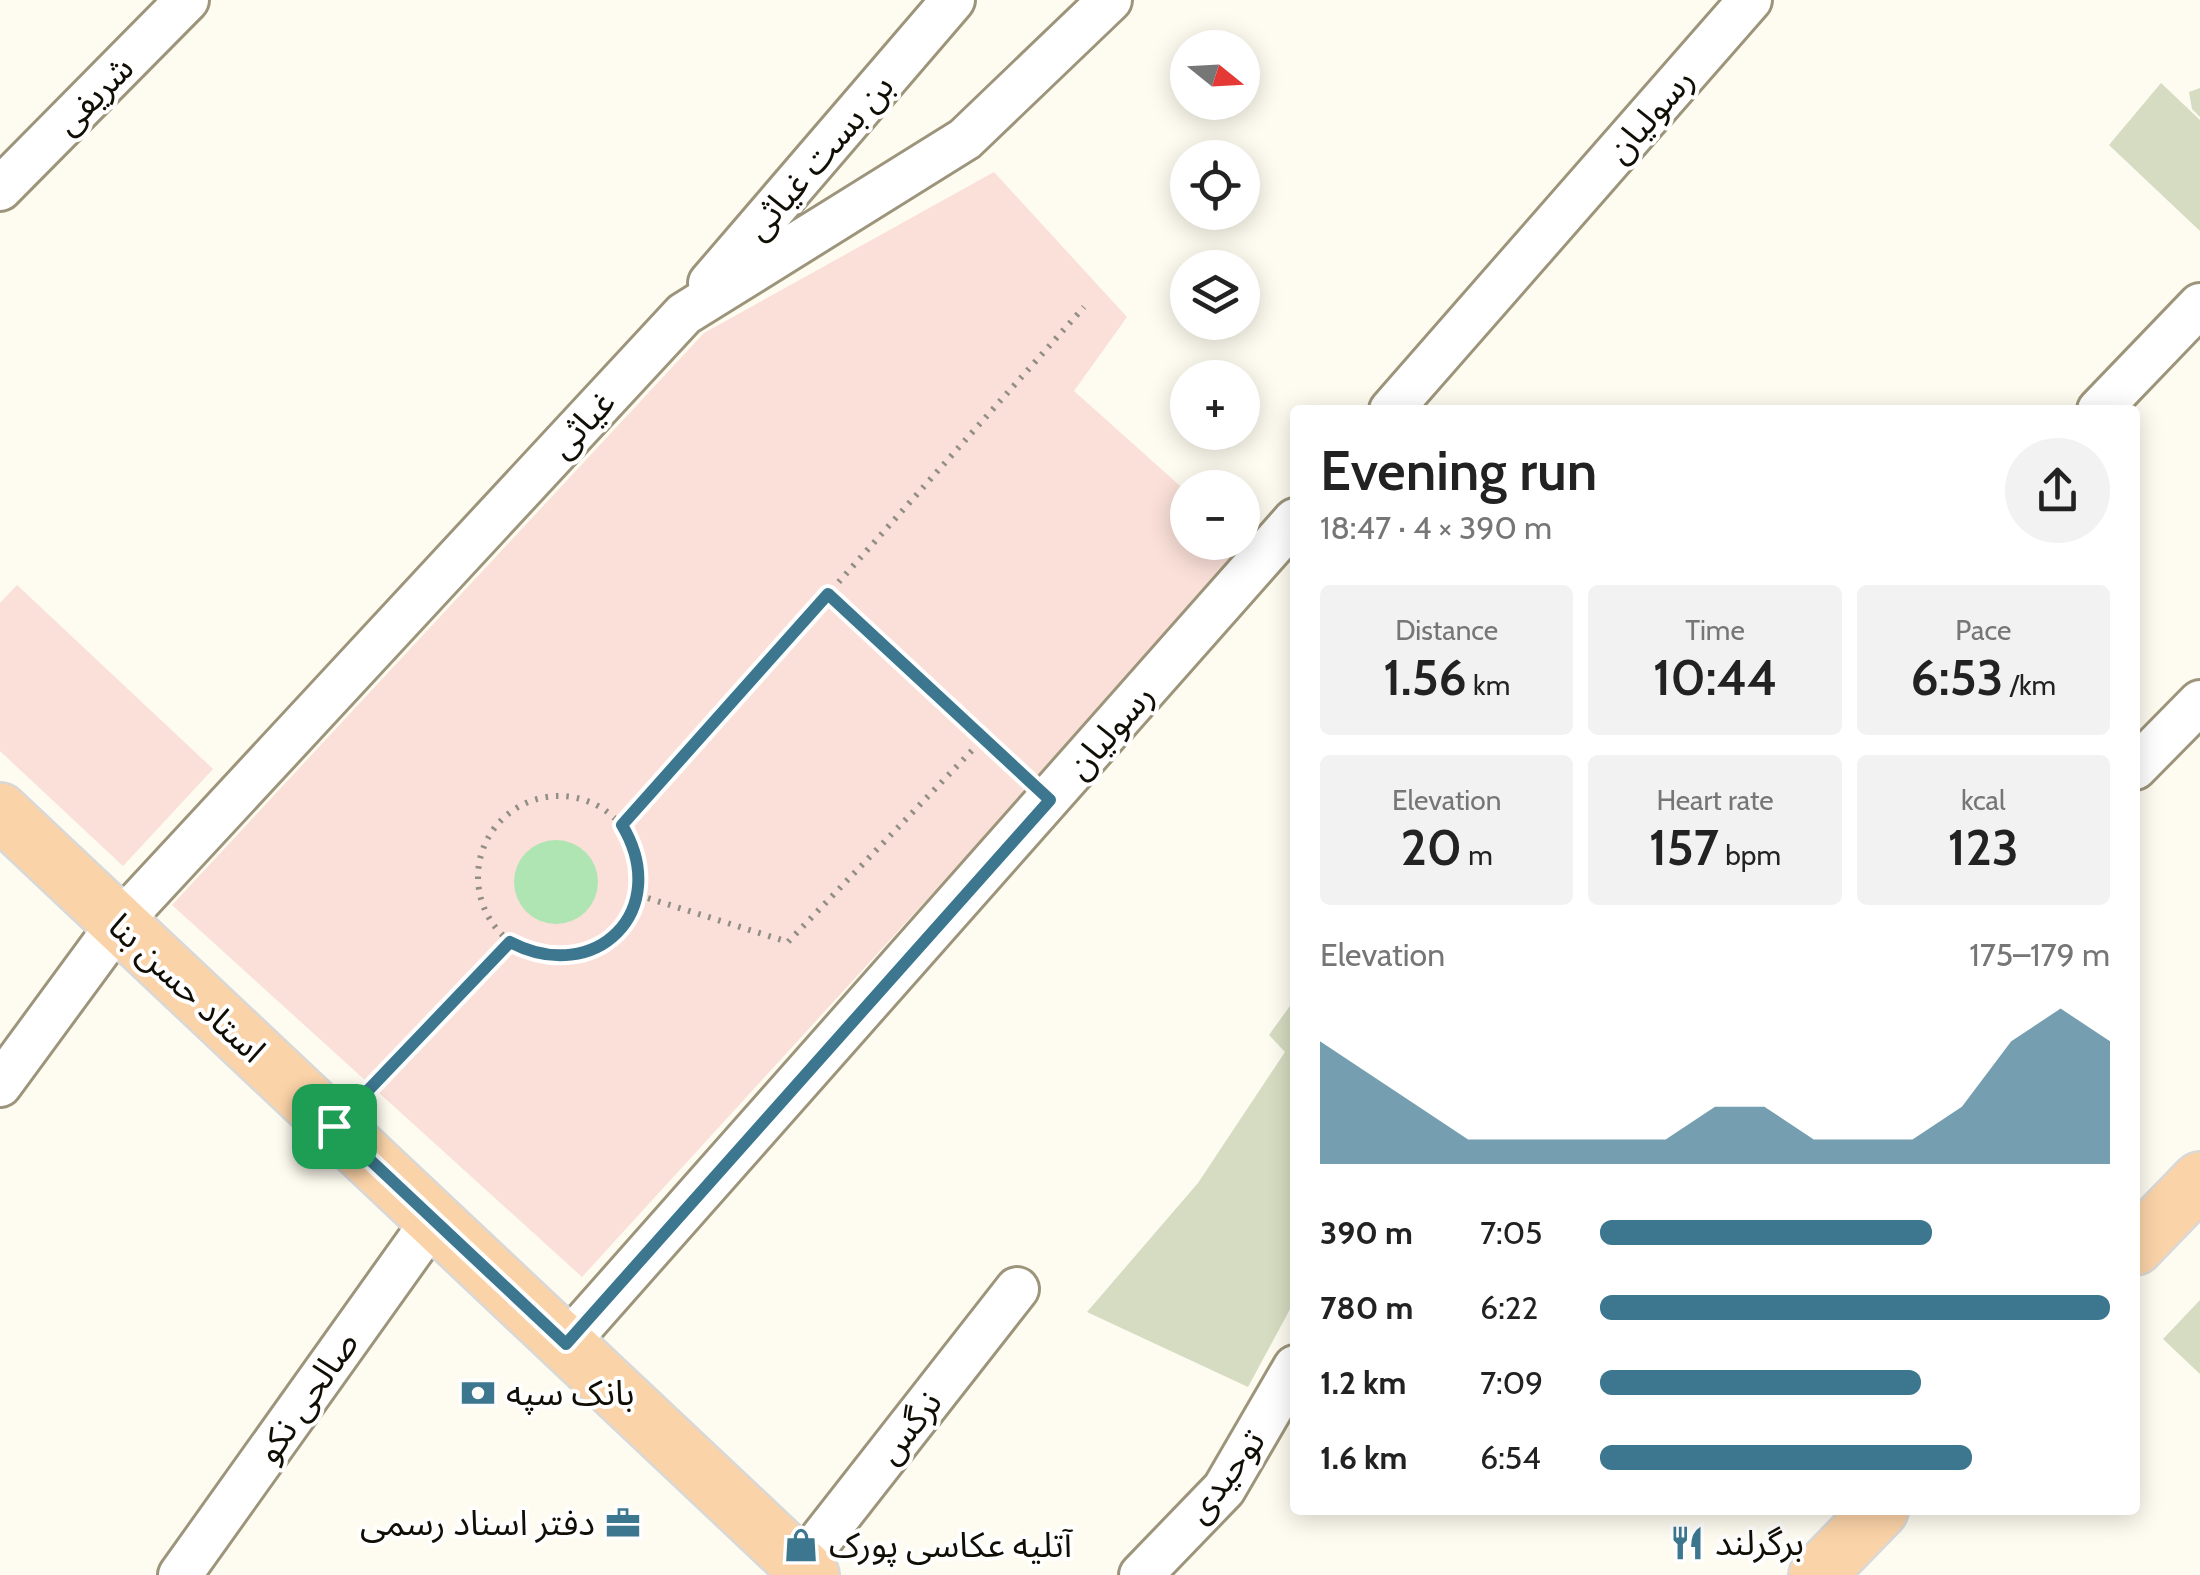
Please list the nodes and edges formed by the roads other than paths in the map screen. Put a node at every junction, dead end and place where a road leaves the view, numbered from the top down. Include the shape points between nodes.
1 (187, 0) edge
2 (953, 0) edge
3 (1110, 0) edge
4 (1750, 0) edge
5 (0, 190) edge
6 (2200, 305) edge
7 (684, 314) junction
8 (1395, 405) edge
9 (2104, 405) edge
10 (1290, 526) edge
11 (2200, 702) edge
12 (2140, 763) edge
13 (0, 811) edge
14 (119, 923) junction
15 (0, 1085) edge
16 (2200, 1180) edge
17 (434, 1219) junction
18 (2140, 1242) edge
19 (1016, 1289) dead end
20 (566, 1344) junction
21 (1290, 1376) edge
22 (1875, 1515) edge
23 (802, 1572) edge
24 (180, 1575) edge
25 (1141, 1575) edge
26 (1818, 1575) edge

1 - 5 street, شریفی
2 - 7 street, بن بست غیاثی
3 - 7 street, غیاثی via 965,139
4 - 8 street, رسولیان
6 - 9 street
7 - 14 street, غیاثی
10 - 20 street, رسولیان
11 - 12 street
13 - 14 main road, استاد حسن بنا
14 - 15 street, غیاثی
14 - 17 main road, استاد حسن بنا
16 - 18 main road
17 - 20 main road, استاد حسن بنا
17 - 24 street, صالحی نکو
19 - 23 street, نرگس
20 - 23 main road, استاد حسن بنا
21 - 25 street, توحیدی via 1224,1489
22 - 26 main road

